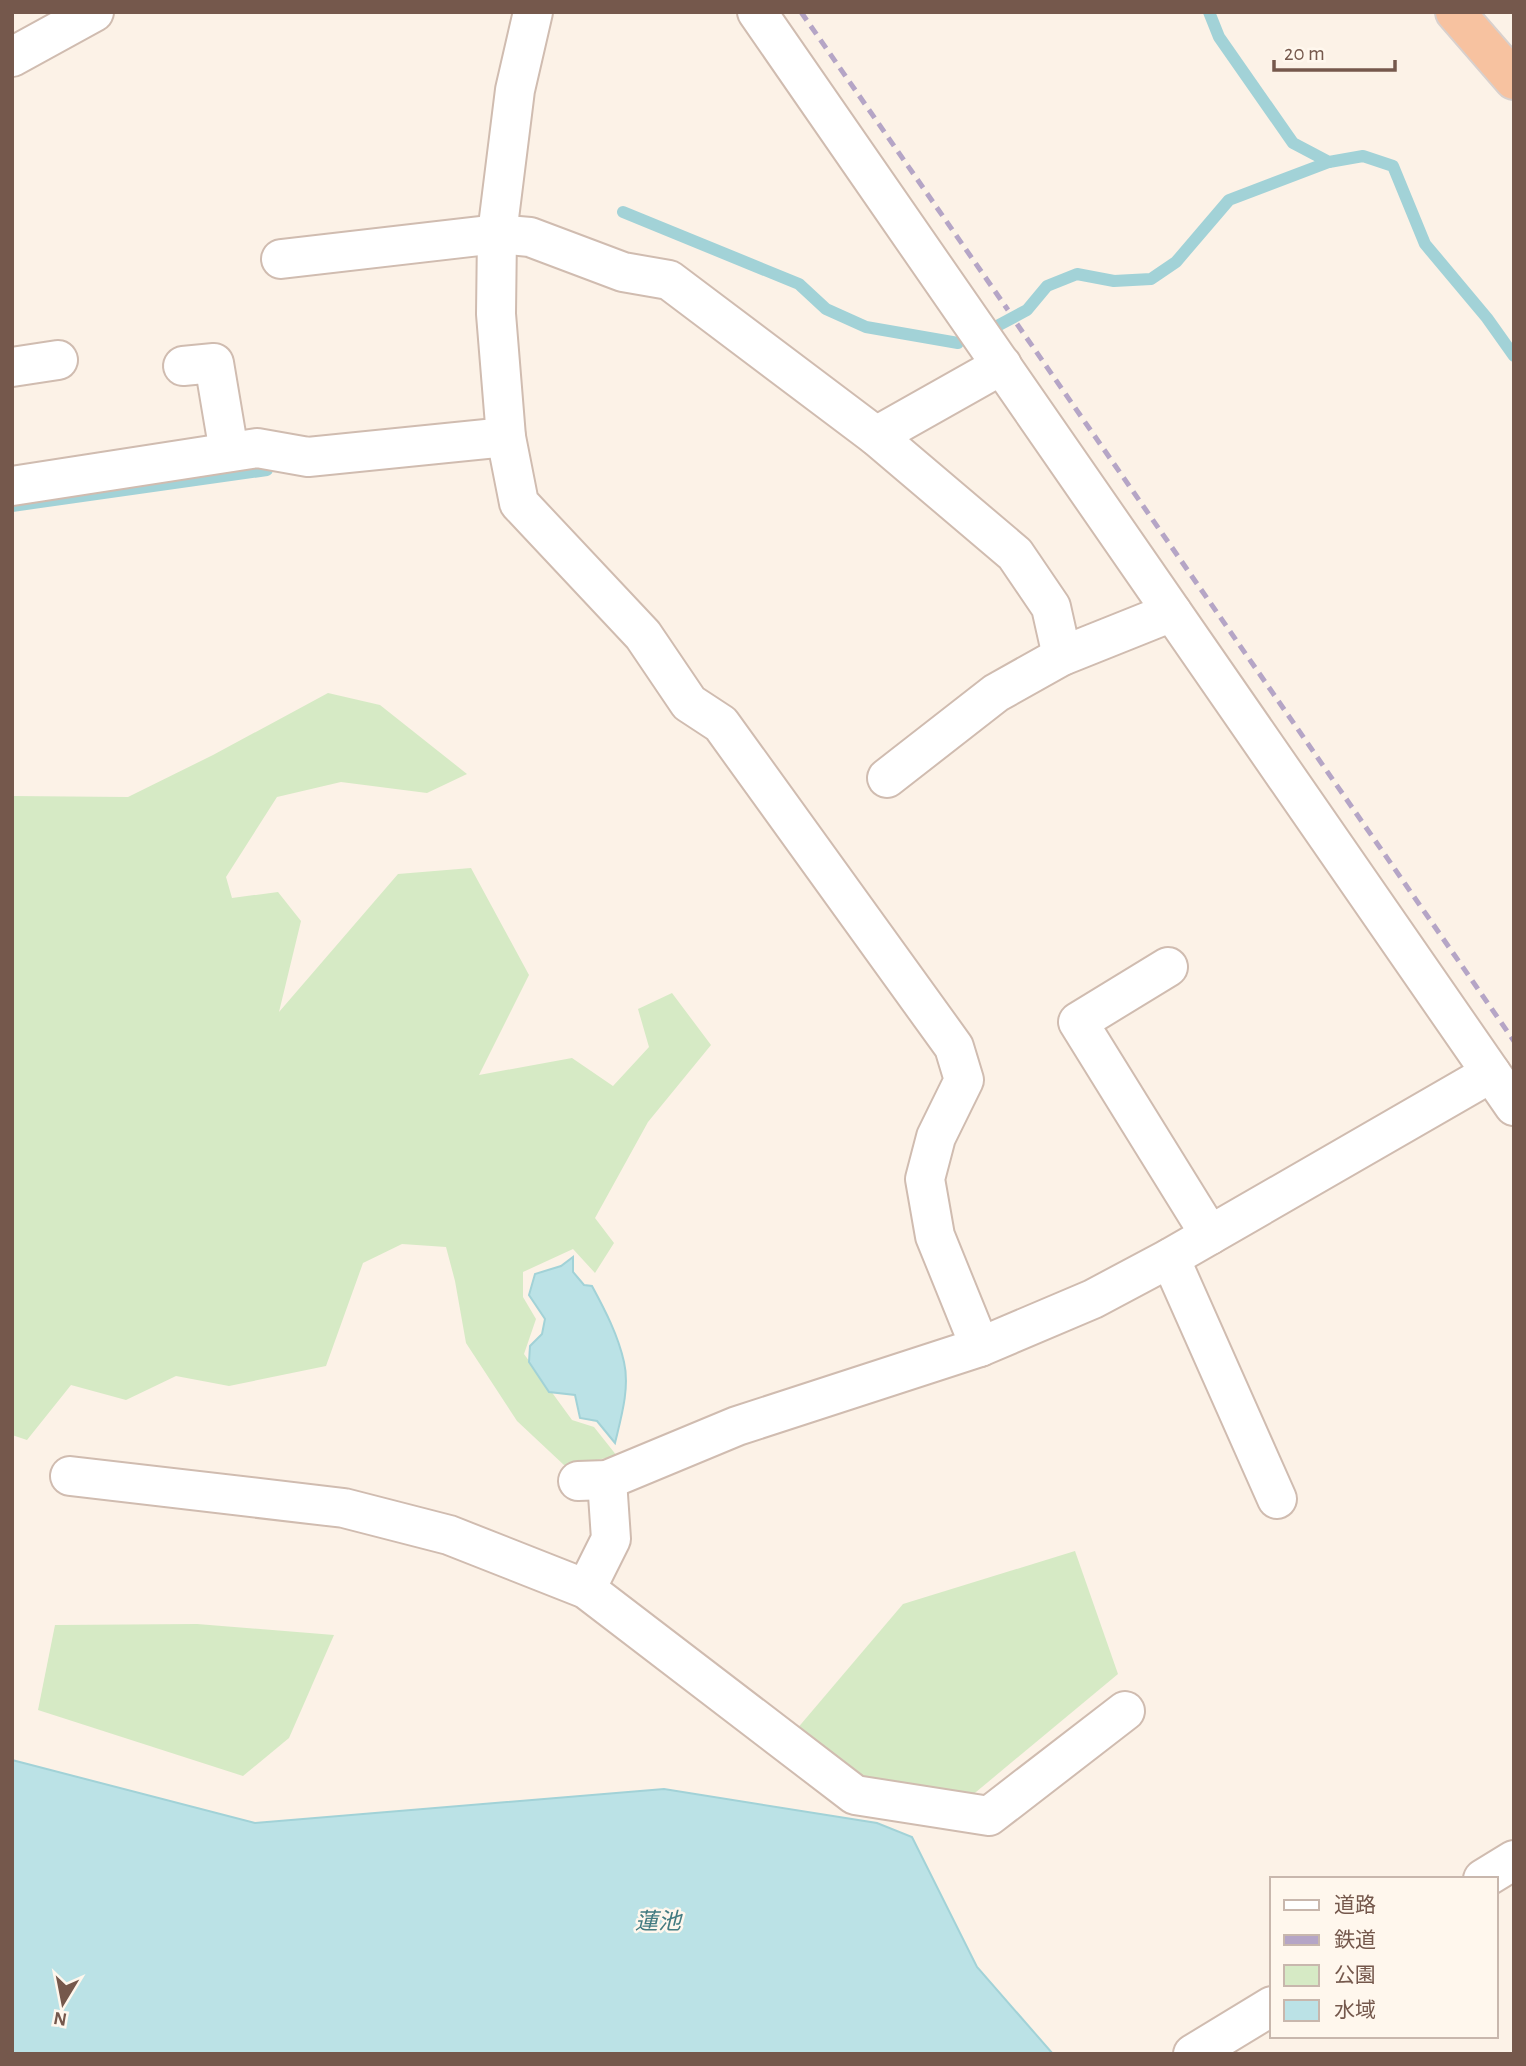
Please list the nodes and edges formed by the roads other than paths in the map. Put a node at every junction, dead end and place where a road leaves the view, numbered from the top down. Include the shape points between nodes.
1 (94, 12) edge
2 (533, 12) edge
3 (757, 12) edge
4 (1455, 12) edge
5 (12, 57) edge
6 (1514, 80) edge
7 (497, 234) junction
8 (281, 259) dead end
9 (58, 360) dead end
10 (1002, 365) junction
11 (183, 366) dead end
12 (12, 367) edge
13 (876, 436) junction
14 (506, 437) junction
15 (229, 452) junction
16 (12, 486) edge
17 (1172, 612) junction
18 (1062, 656) junction
19 (887, 778) dead end
20 (1168, 967) dead end
21 (1491, 1073) junction
22 (1514, 1106) edge
23 (1210, 1235) junction
24 (1170, 1258) junction
25 (981, 1347) junction
26 (70, 1476) dead end
27 (1277, 1499) dead end
28 (586, 1589) junction
29 (1125, 1711) dead end
30 (1514, 1860) edge
31 (1486, 1877) edge
32 (1270, 2007) edge
33 (1202, 2052) edge

1 - 5 street
2 - 7 street via 514,90
3 - 10 street
4 - 6 highway
7 - 8 street
7 - 13 street via 530,237 623,272 670,280
7 - 14 street via 496,314
9 - 12 street
10 - 13 street
10 - 17 street
11 - 15 street via 214,363
13 - 18 street via 1015,554 1051,607
14 - 15 street via 308,457 257,448
14 - 25 street via 519,503 643,635 689,703 721,724 954,1047 964,1080 936,1137 925,1179 936,1236
15 - 16 street
17 - 18 street
17 - 21 street
18 - 19 street via 996,693
20 - 23 street via 1078,1022
21 - 22 street
21 - 23 street
23 - 24 street
24 - 25 street via 1093,1299
24 - 27 street
25 - 28 street via 737,1426 592,1480 611,1539
26 - 28 street via 344,1508 449,1535
28 - 29 street via 855,1795 989,1815
30 - 31 street
32 - 33 street

